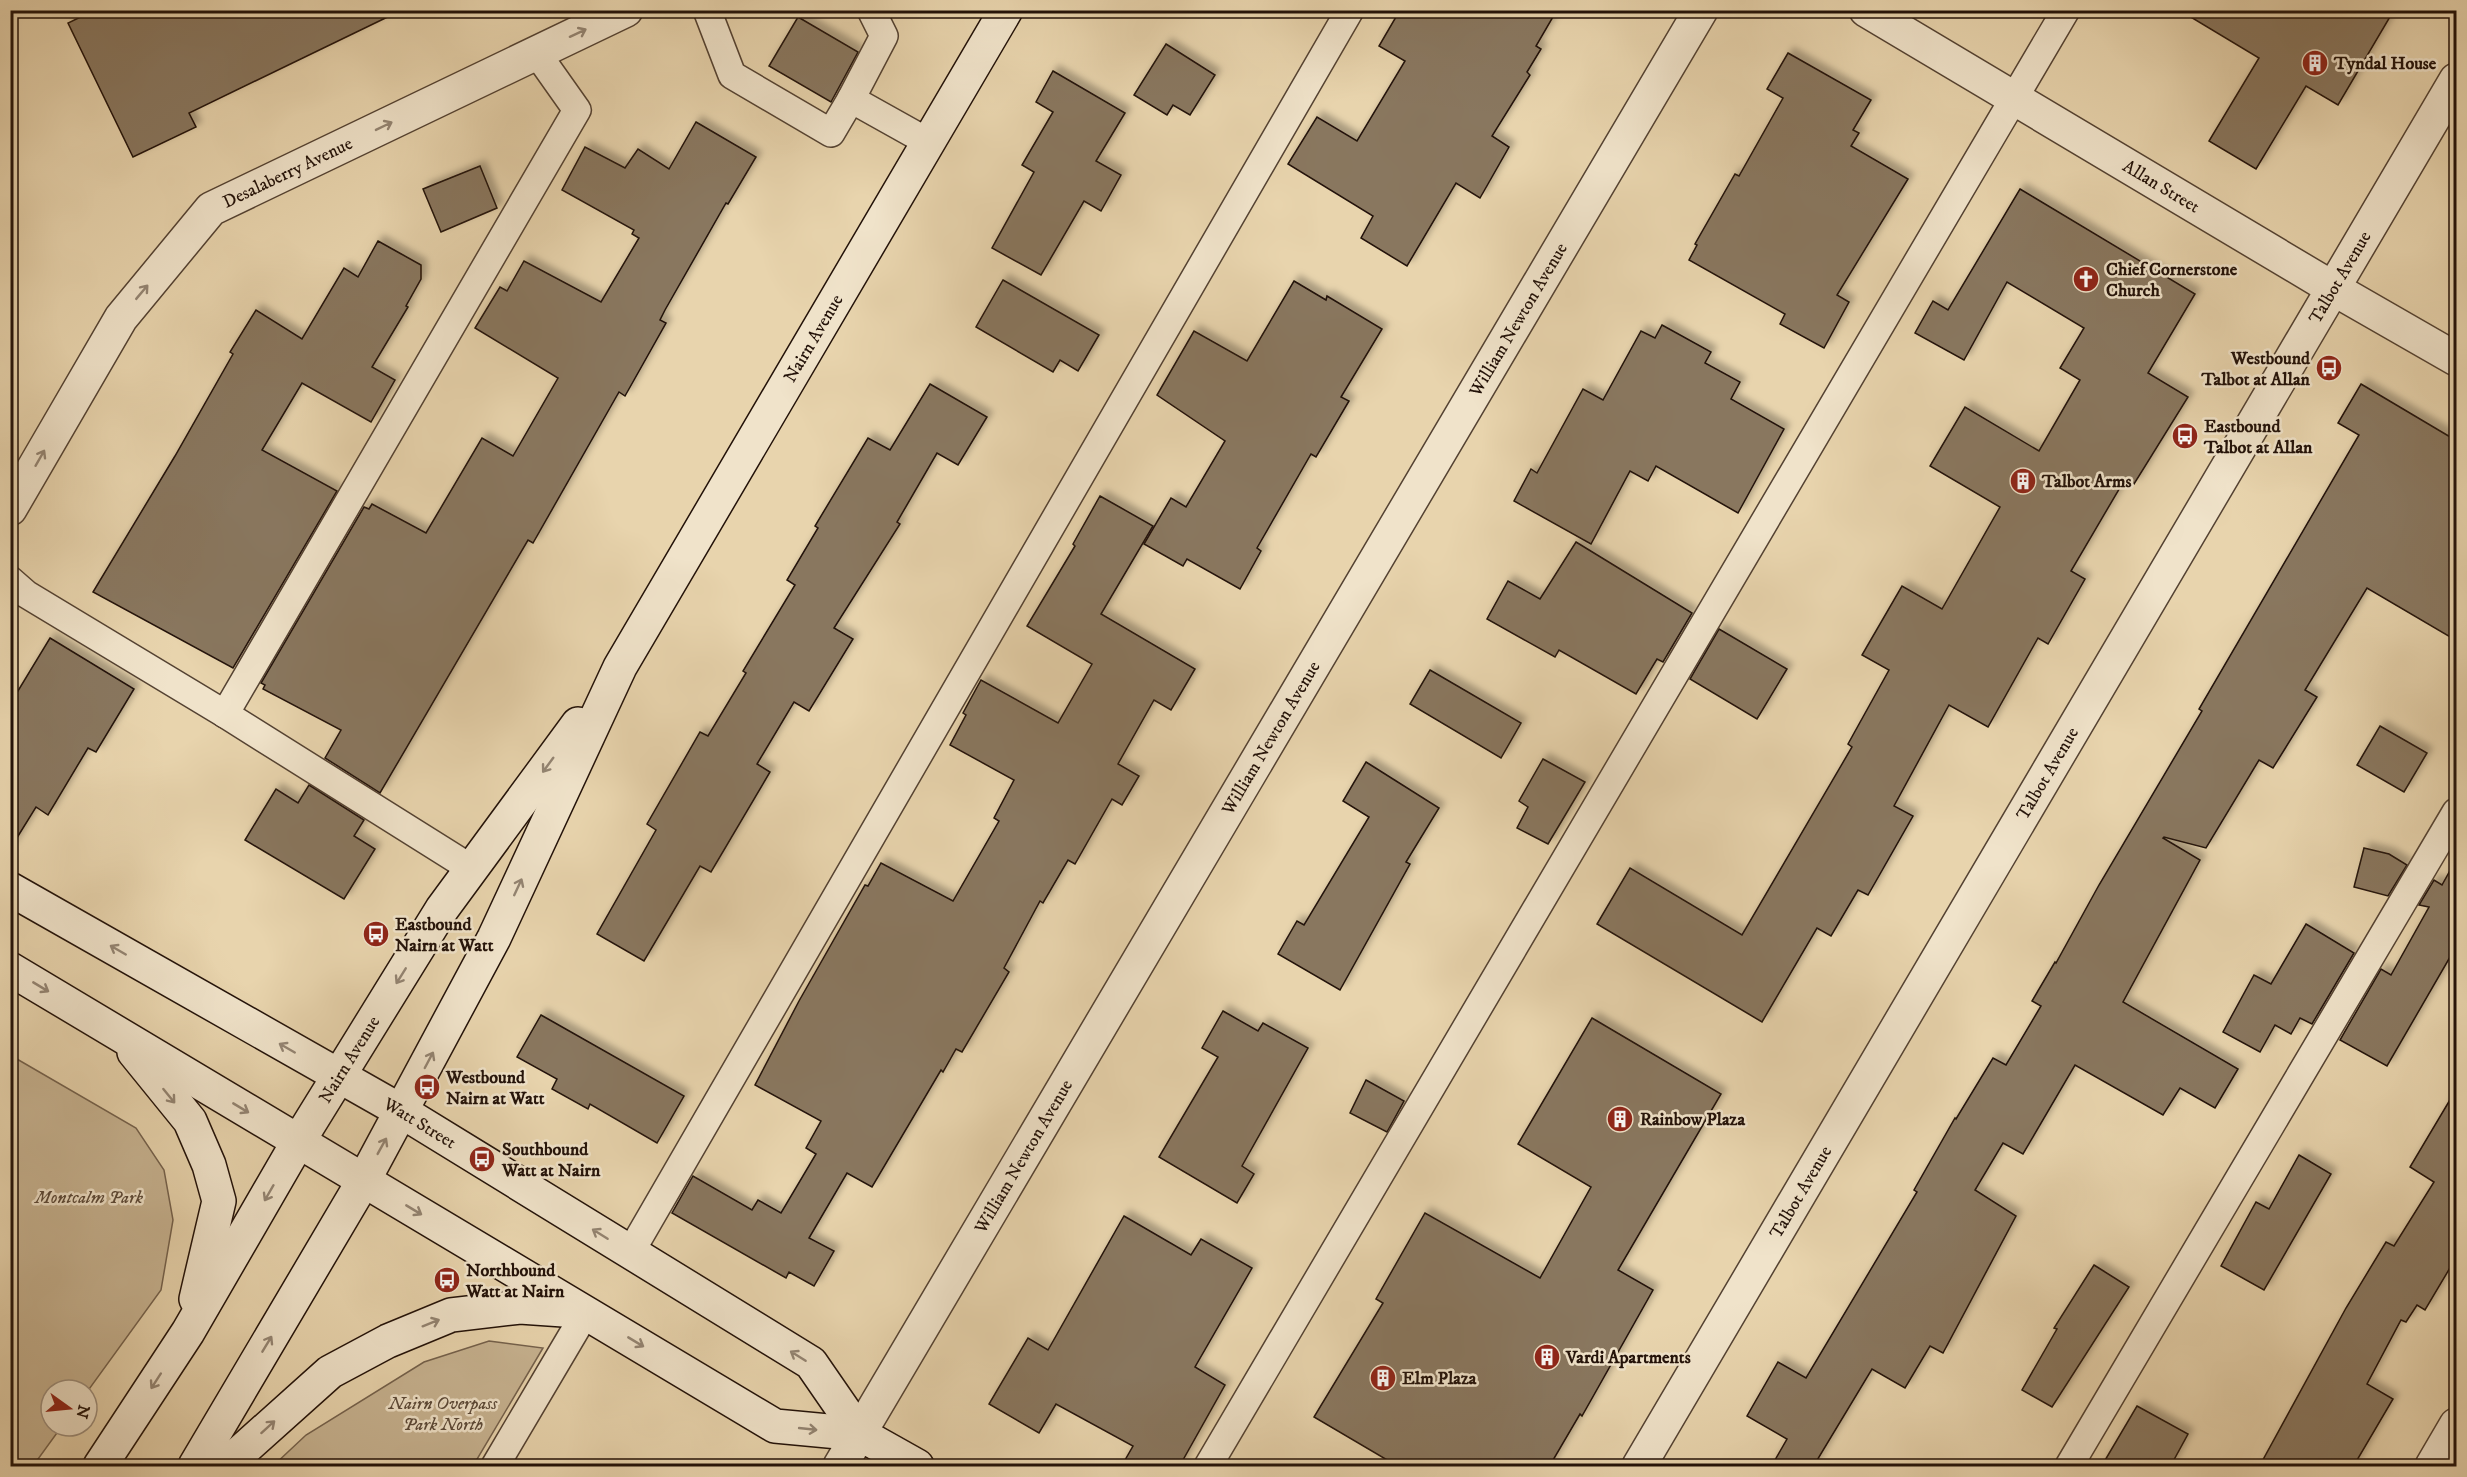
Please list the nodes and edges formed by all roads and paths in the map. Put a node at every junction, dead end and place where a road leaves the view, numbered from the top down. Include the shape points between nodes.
1 (626, 10) edge
2 (706, 10) edge
3 (871, 10) edge
4 (1006, 10) edge
5 (1350, 10) edge
6 (1701, 10) edge
7 (1866, 10) edge
8 (2066, 10) edge
9 (536, 52) junction
10 (2457, 80) edge
11 (851, 99) junction
12 (2014, 99) junction
13 (928, 142) junction
14 (2334, 289) junction
15 (2457, 359) edge
16 (10, 509) edge
17 (10, 580) edge
18 (620, 667) junction
19 (225, 714) junction
20 (2457, 812) edge
21 (472, 869) junction
22 (10, 889) edge
23 (10, 969) edge
24 (119, 1034) junction
25 (338, 1077) junction
26 (401, 1112) junction
27 (298, 1142) junction
28 (364, 1180) junction
29 (630, 1253) junction
30 (586, 1312) junction
31 (188, 1332) junction
32 (2457, 1425) edge
33 (860, 1434) junction
34 (100, 1467) edge
35 (195, 1467) edge
36 (225, 1467) edge
37 (495, 1467) edge
38 (840, 1467) edge
39 (917, 1467) edge
40 (1208, 1467) edge
41 (1639, 1467) edge
42 (2069, 1467) edge
43 (2432, 1467) edge

9 -> 1 main road, Desalaberry Avenue
2 - 11 lane via 732,75 831,133
3 - 11 lane via 884,36
4 - 13 main road, Nairn Avenue
5 - 29 lane
6 - 33 main road, William Newton Avenue
7 - 12 main road, Allan Street
8 - 12 lane
16 -> 9 main road, Desalaberry Avenue via 121,318 211,209
9 - 19 lane via 577,110
10 - 14 main road, Talbot Avenue
11 - 13 lane
12 - 14 main road, Allan Street
12 - 40 lane
13 - 18 main road, Nairn Avenue
14 - 15 main road, Allan Street
14 - 41 main road, Talbot Avenue
17 - 19 lane via 26,594
18 -> 21 main road, Nairn Avenue
26 -> 18 main road, Nairn Avenue via 494,938
19 - 21 lane
20 - 42 lane
21 -> 25 main road, Nairn Avenue via 442,909
25 -> 22 main road, Watt Street
23 -> 24 main road, Watt Street
24 -> 27 main road, Watt Street
24 -> 31 main road via 190,1122 209,1165 219,1201
25 - 26 main road, Watt Street
25 - 27 main road, Nairn Avenue
28 -> 26 main road, Nairn Avenue
29 -> 26 main road, Watt Street
27 - 28 main road, Watt Street
27 -> 31 main road, Nairn Avenue
28 -> 30 main road, Watt Street
35 -> 28 main road, Nairn Avenue
33 -> 29 main road, Watt Street via 811,1363
30 -> 33 main road, Watt Street via 775,1426
36 -> 30 main road via 330,1372 388,1341 451,1315 520,1307
30 - 37 lane
31 -> 34 main road, Nairn Avenue
32 - 43 main road
33 - 38 main road, William Newton Avenue
33 - 39 main road, Watt Street

